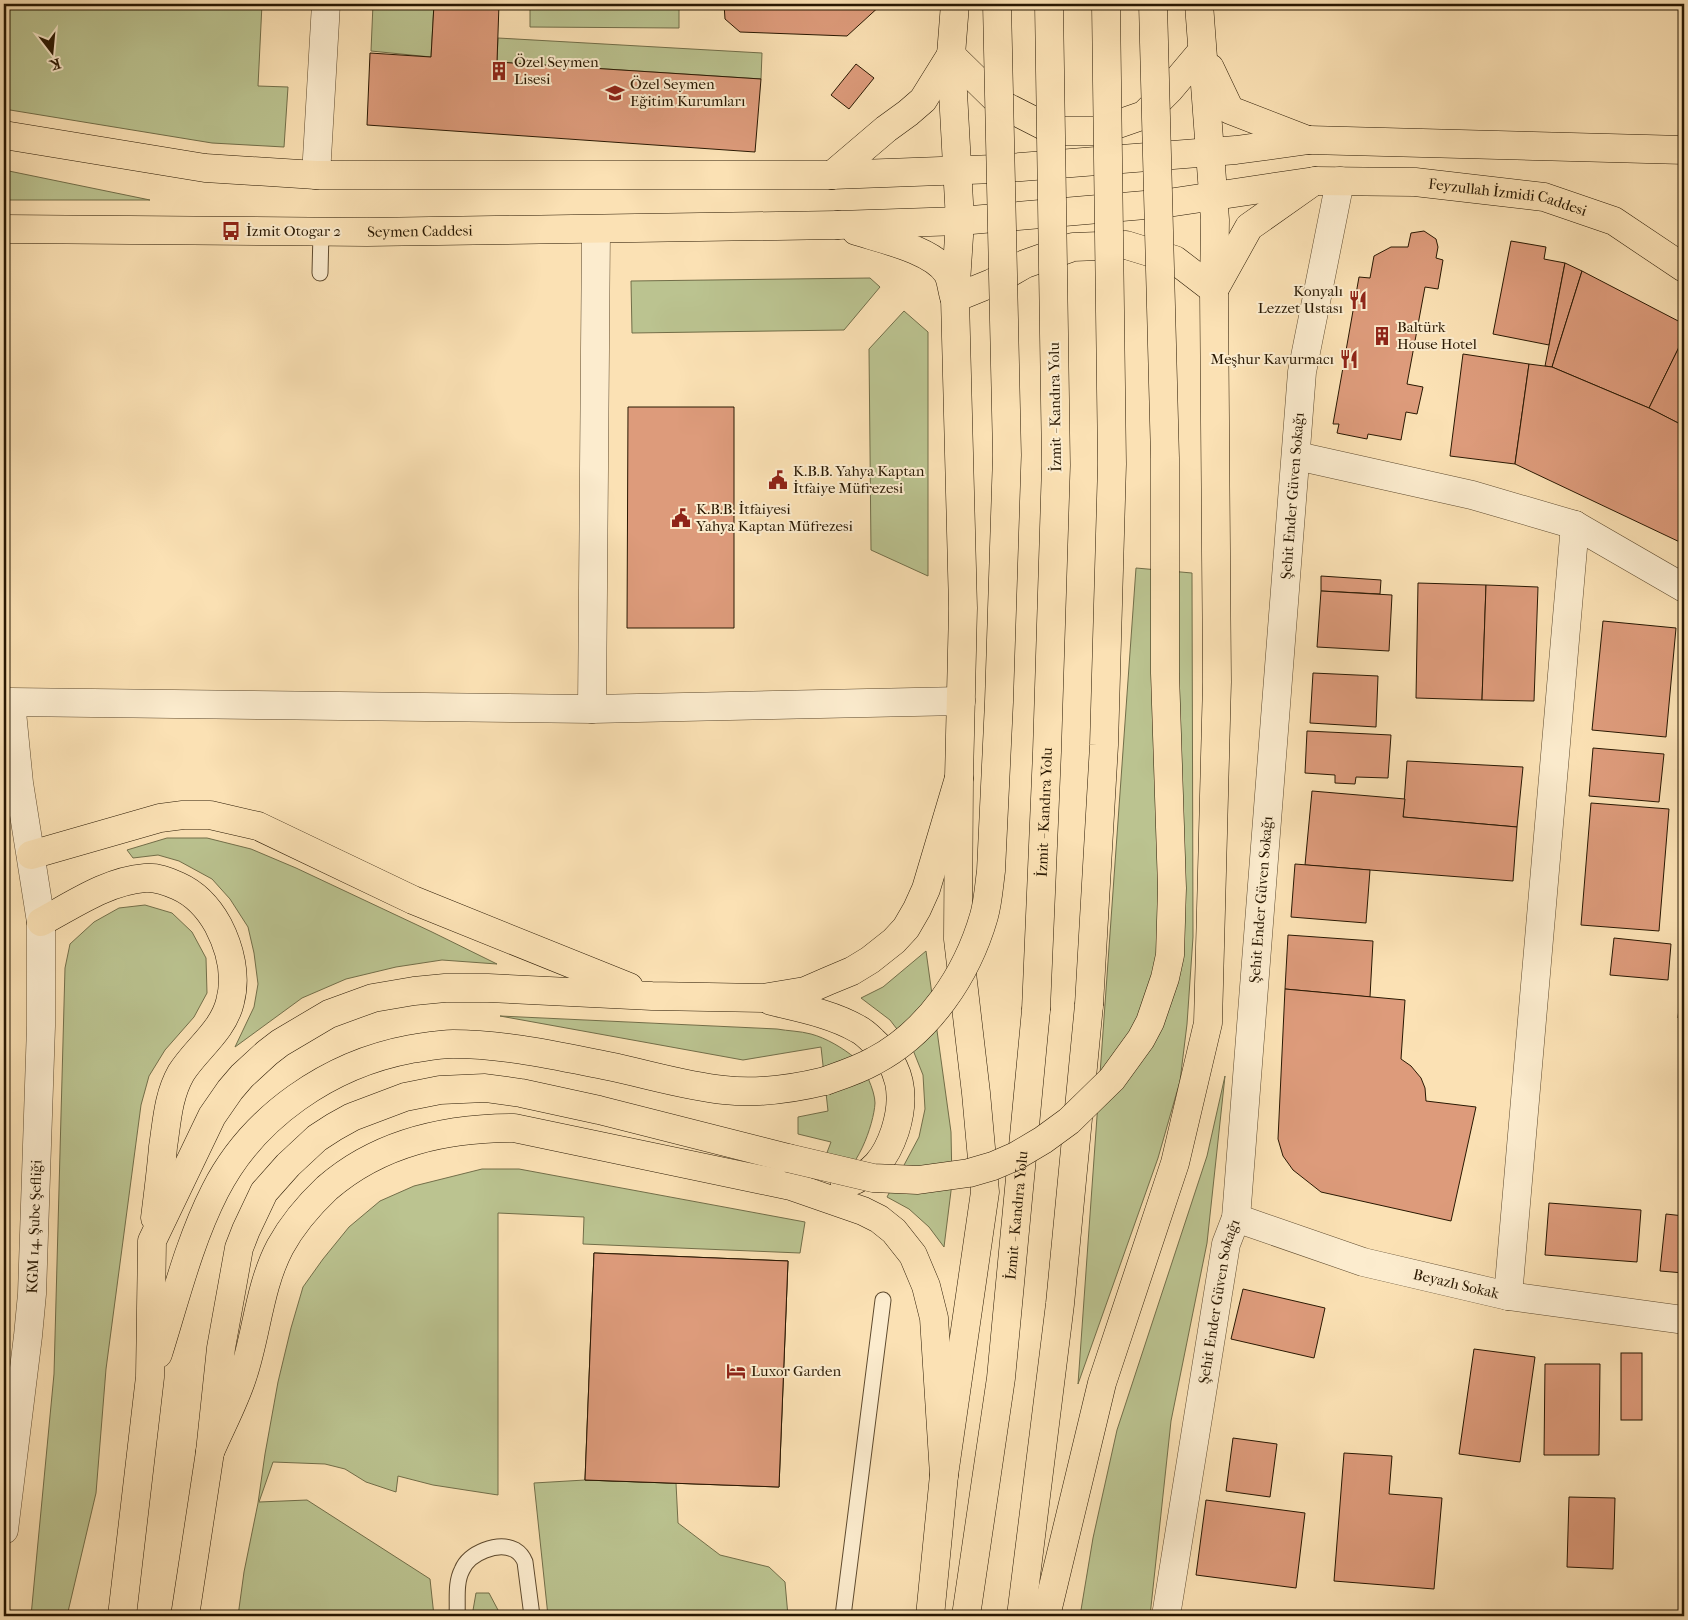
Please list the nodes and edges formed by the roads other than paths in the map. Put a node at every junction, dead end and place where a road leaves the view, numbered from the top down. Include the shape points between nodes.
1 (326, 4) edge
2 (955, 4) edge
3 (997, 4) edge
4 (1049, 4) edge
5 (1106, 4) edge
6 (1153, 4) edge
7 (1200, 4) edge
8 (1202, 51) junction
9 (952, 55) junction
10 (4, 135) edge
11 (1309, 140) junction
12 (1684, 150) edge
13 (1211, 152) junction
14 (958, 170) junction
15 (316, 175) junction
16 (832, 175) junction
17 (1327, 181) junction
18 (1214, 196) junction
19 (960, 221) junction
20 (838, 225) junction
21 (4, 229) edge
22 (596, 230) junction
23 (321, 232) junction
24 (1684, 268) edge
25 (320, 273) dead end
26 (1214, 290) junction
27 (955, 298) junction
28 (1297, 456) junction
29 (1575, 525) junction
30 (1684, 588) edge
31 (961, 701) junction
32 (592, 709) junction
33 (959, 778) junction
34 (30, 855) junction
35 (41, 922) junction
36 (652, 996) junction
37 (763, 998) junction
38 (791, 1186) junction
39 (1236, 1218) junction
40 (152, 1241) junction
41 (1508, 1296) junction
42 (883, 1300) dead end
43 (1684, 1320) edge
44 (150, 1377) junction
45 (210, 1452) junction
46 (944, 1475) junction
47 (4, 1530) edge
48 (122, 1616) edge
49 (186, 1616) edge
50 (458, 1616) edge
51 (532, 1616) edge
52 (843, 1616) edge
53 (930, 1616) edge
54 (966, 1616) edge
55 (1021, 1616) edge
56 (1046, 1616) edge
57 (1166, 1616) edge

1 - 15 street
2 - 9 main road
3 - 44 main road, bridge via 1007,455 999,702 991,871 984,915 959,977 930,1016 892,1050 856,1070 797,1088 726,1091 512,1048 450,1044 388,1053 344,1070 305,1092 270,1119 227,1170 203,1217
4 - 54 main road, İzmit - Kandıra Yolu, bridge via 1056,465 1036,1010 1001,1378
5 - 55 main road, bridge via 1112,464 1104,744 1089,1005 1060,1304
6 - 45 main road, bridge via 1172,888 1170,955 1150,1022 1141,1039 1112,1079 1043,1140 993,1166 918,1180 873,1178 599,1110 484,1088 440,1090 405,1097 352,1117 317,1138 282,1172 264,1192 246,1230 239,1248 221,1348
7 - 8 main road
8 - 9 main road via 1144,115 1098,131 1054,131 1001,104
8 - 11 main road via 1230,110
8 - 13 main road
9 - 14 main road
9 - 16 main road via 922,100
10 - 15 main road via 205,168
11 - 12 main road
11 - 13 main road
13 - 14 main road
13 - 18 main road
14 - 16 main road
14 - 19 main road
15 - 16 main road
17 - 18 main road, Feyzullah İzmidi Caddesi
17 - 24 main road, Feyzullah İzmidi Caddesi via 1415,182 1544,197 1614,222
17 - 26 main road via 1249,227
17 - 28 street, Şehit Ender Güven Sokağı via 1302,372
18 - 19 main road, Feyzullah İzmidi Caddesi
18 - 26 main road
19 - 20 main road, Seymen Caddesi
19 - 27 main road
20 - 22 main road, Seymen Caddesi
20 - 27 main road via 934,260 948,274
21 - 23 main road, Seymen Caddesi
22 - 23 main road, Seymen Caddesi
22 - 32 street
23 - 25 lane
26 - 27 main road via 1175,260 1126,246 1072,247 1025,264 992,283
26 - 56 main road via 1217,682 1208,1023 1175,1163 1102,1383
27 - 31 main road via 963,608
28 - 29 street via 1472,495
28 - 39 street, Şehit Ender Güven Sokağı
29 - 30 street
29 - 41 street
31 - 32 street
31 - 33 main road
32 - 34 street, KGM 14. Şube Şefliği via 10,702
33 - 37 main road via 926,889 906,928 882,952 852,971 804,991
33 - 46 main road via 958,938 985,1192
34 - 35 street, KGM 14. Şube Şefliği
34 - 36 main road via 160,818 210,815 230,818 258,826 413,900
35 - 40 main road via 112,886 153,878 184,889 202,902 228,948 233,983 226,1014 181,1074 169,1102
35 - 47 street, KGM 14. Şube Şefliği via 41,1026 32,1294
36 - 37 main road
36 - 40 main road via 445,988 373,998 329,1014 280,1043 230,1090 212,1116
37 - 38 main road via 860,1029 881,1048 895,1068 900,1085 898,1120 885,1154 877,1165 858,1178 836,1186
38 - 45 main road via 514,1128 456,1131 396,1146 356,1167 332,1185 309,1206 284,1240 265,1284 243,1375
38 - 46 main road via 879,1219 894,1231 913,1255 926,1286 934,1318
39 - 41 street, Beyazlı Sokak via 1364,1262
39 - 57 street, Şehit Ender Güven Sokağı via 1226,1244
40 - 44 main road
41 - 43 street, Beyazlı Sokak
42 - 52 lane
44 - 48 main road
45 - 49 main road
46 - 53 main road
50 - 51 lane via 458,1580 467,1560 500,1547 514,1549 526,1562

